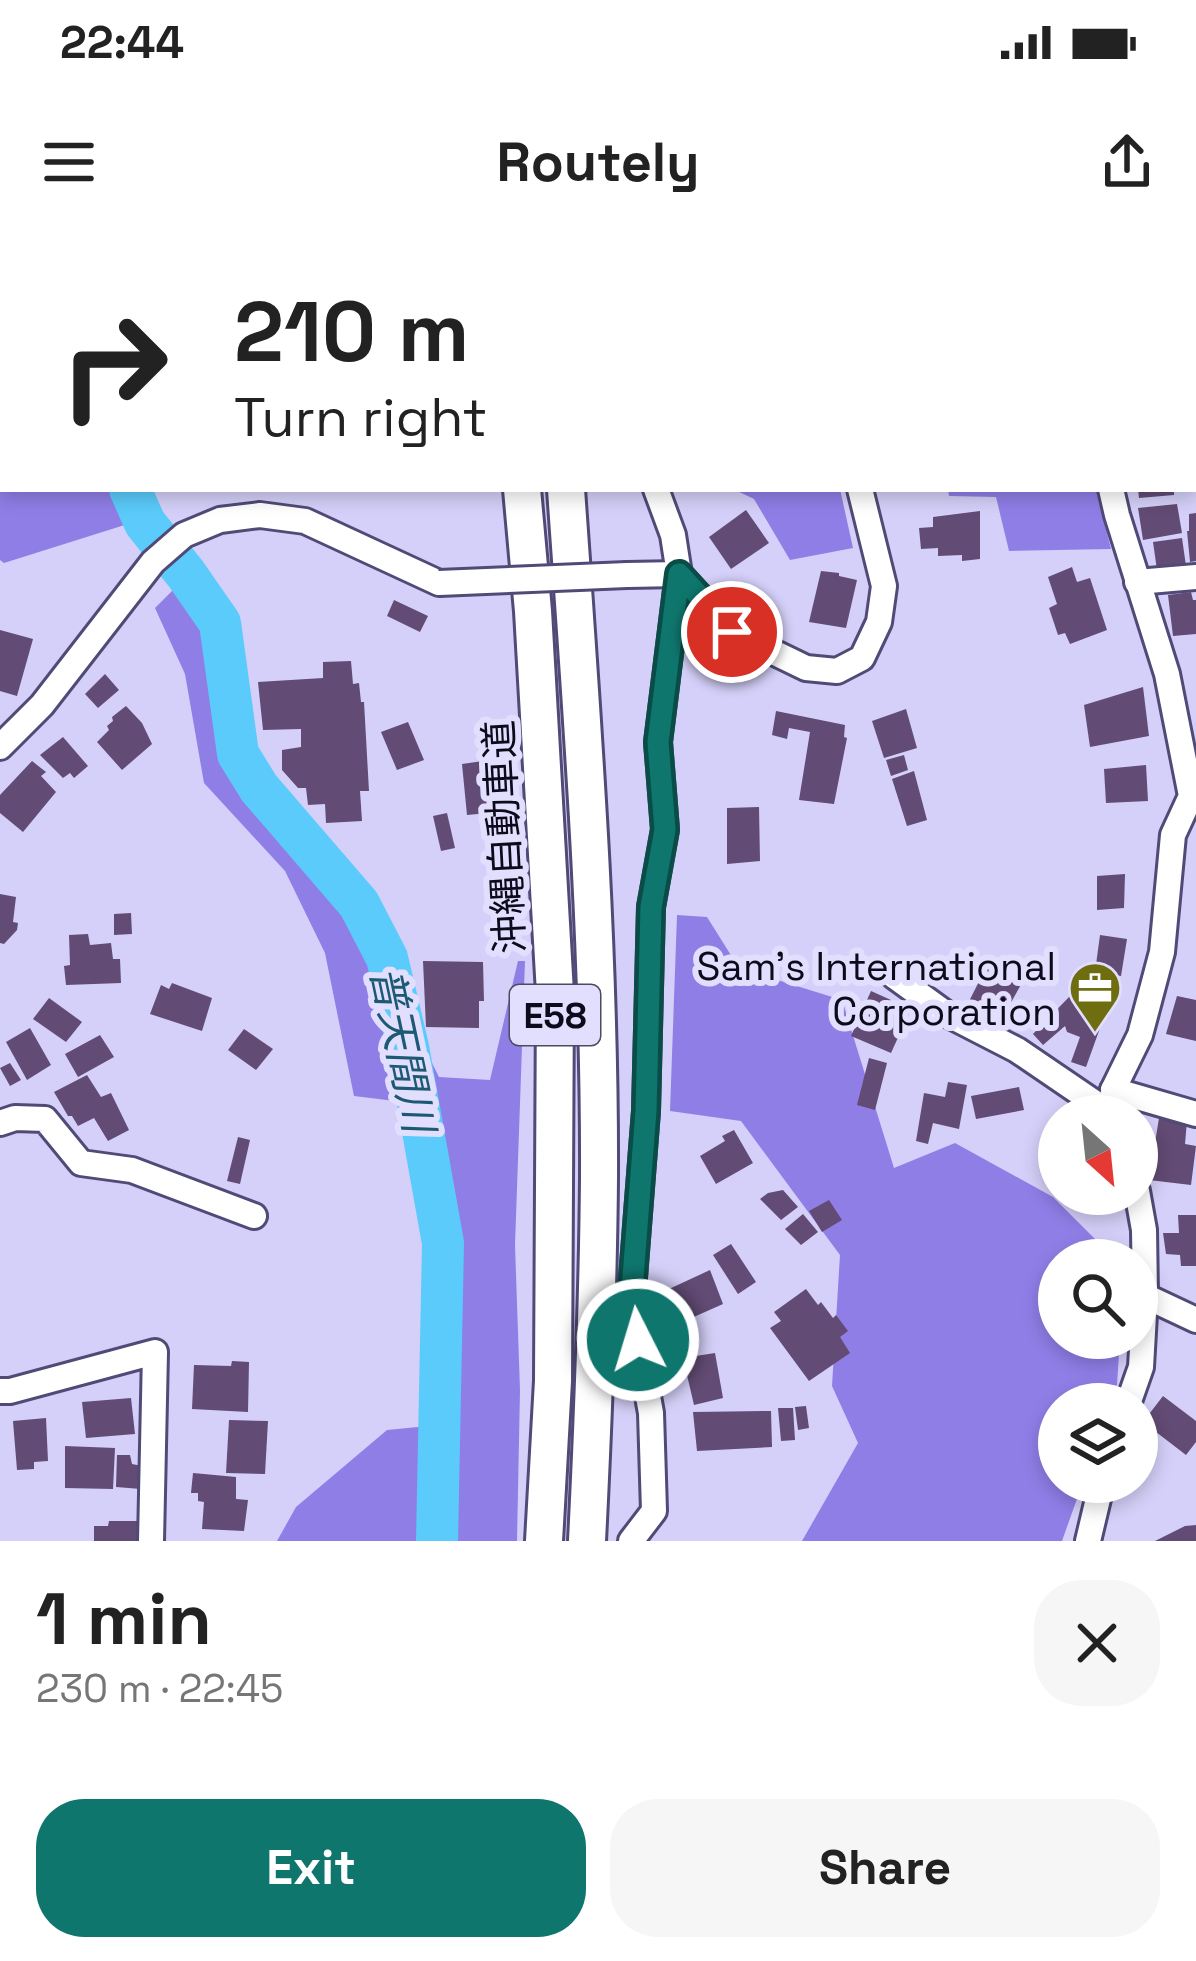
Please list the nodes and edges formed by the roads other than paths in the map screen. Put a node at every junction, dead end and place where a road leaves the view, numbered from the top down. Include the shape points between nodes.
1 (523, 492) edge
2 (566, 492) edge
3 (657, 492) edge
4 (861, 492) edge
5 (1112, 492) edge
6 (679, 574) junction
7 (1196, 577) edge
8 (1137, 582) junction
9 (0, 747) edge
10 (1194, 797) edge
11 (894, 976) dead end
12 (1092, 1095) edge
13 (1119, 1095) edge
14 (1158, 1111) edge
15 (1196, 1114) edge
16 (0, 1123) edge
17 (254, 1216) dead end
18 (1158, 1302) edge
19 (1196, 1319) edge
20 (0, 1390) edge
21 (1097, 1503) edge
22 (151, 1541) edge
23 (544, 1541) edge
24 (587, 1541) edge
25 (631, 1541) edge
26 (1088, 1541) edge

1 - 23 highway, 沖縄自動車道 / E58 via 555,993
2 - 24 highway, E58 via 596,993 599,1176
3 - 6 street
4 - 6 street via 884,586 880,622 862,658 837,670 806,668 732,632
5 - 8 street
6 - 9 street, bridge via 439,583 305,521 220,520 184,535 153,562
6 - 25 street via 658,742 665,830 651,907 631,1303 651,1413 654,1511
7 - 8 street
8 - 10 street
10 - 13 street via 1173,835 1162,952
11 - 12 street
14 - 15 street
16 - 17 street via 45,1119 81,1162 133,1170
18 - 19 street
20 - 22 street via 155,1352
21 - 26 street

